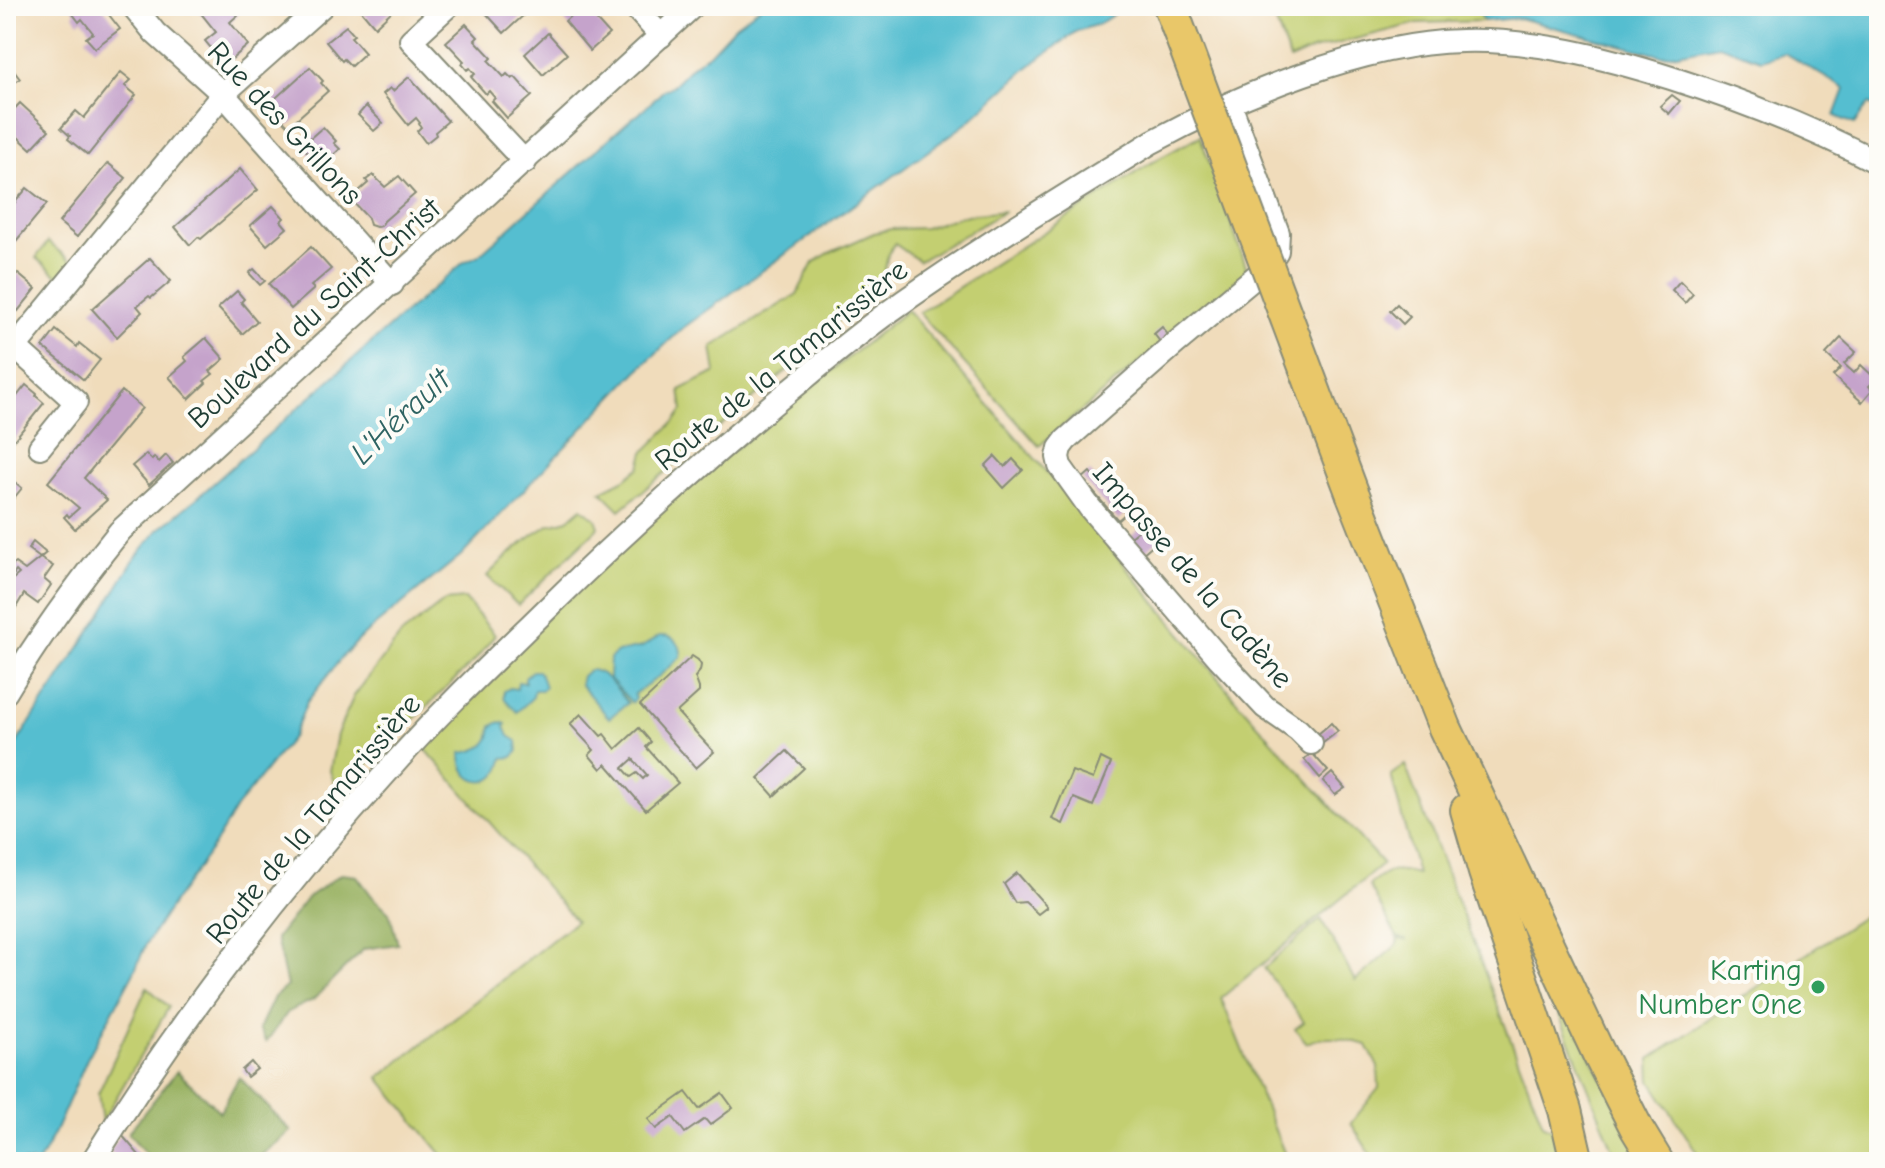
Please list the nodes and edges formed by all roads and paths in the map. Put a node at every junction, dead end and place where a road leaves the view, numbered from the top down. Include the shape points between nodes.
1 (133, 6) edge
2 (322, 6) edge
3 (448, 6) edge
4 (634, 6) edge
5 (693, 6) edge
6 (1170, 6) edge
7 (661, 36) junction
8 (223, 94) junction
9 (1230, 104) junction
10 (525, 162) junction
11 (1879, 163) edge
12 (392, 284) junction
13 (11, 354) edge
14 (40, 447) dead end
15 (7, 688) edge
16 (1445, 728) junction
17 (1311, 743) dead end
18 (1485, 872) junction
19 (92, 1162) edge
20 (1577, 1162) edge
21 (1601, 1162) edge
22 (1657, 1162) edge

1 - 8 street, Rue des Grillons
2 - 8 street
3 - 10 street via 411,40
4 - 7 street
5 - 7 street, Boulevard du Saint-Christ
6 - 16 highway, bridge
7 - 10 street, Boulevard du Saint-Christ
8 - 12 street, Rue des Grillons
8 - 13 street
9 - 11 street, Route de la Tamarissière via 1374,54 1423,44 1509,42 1628,65 1709,90 1806,127
9 - 17 street, Impasse de la Cadène via 1278,233 1277,251 1266,268 1066,440 1058,457 1090,508 1202,640 1265,707
9 - 19 street, Route de la Tamarissière via 1152,142 883,316 616,541 431,724 294,880 209,990
10 - 12 street, Boulevard du Saint-Christ
12 - 15 street, Boulevard du Saint-Christ via 120,531
13 - 14 street via 76,402
16 - 18 highway
16 - 22 highway via 1598,1052
18 - 20 highway via 1565,1110
18 - 21 highway

